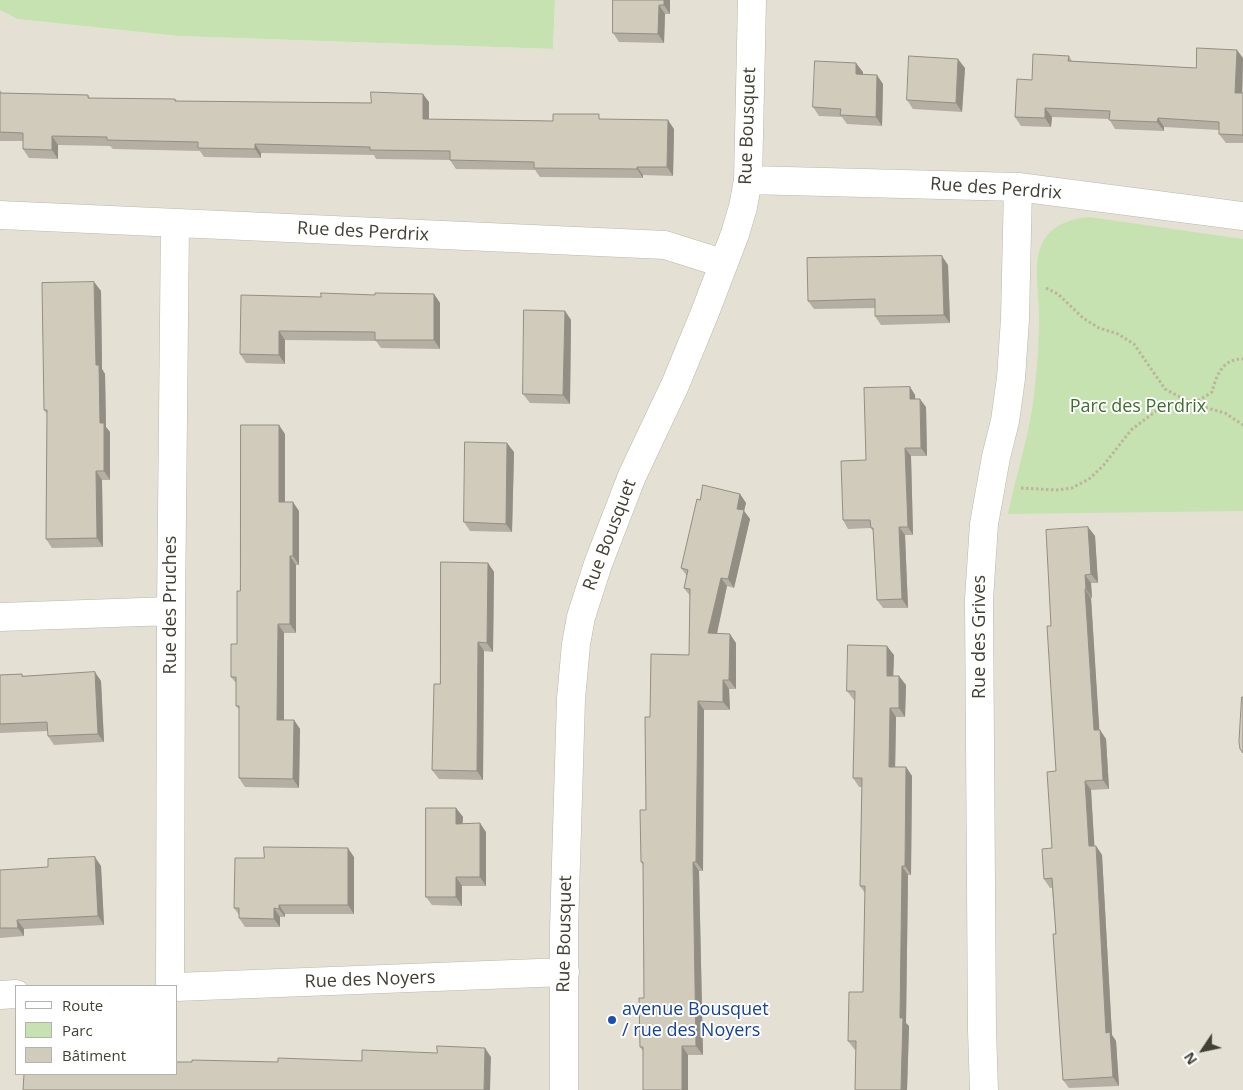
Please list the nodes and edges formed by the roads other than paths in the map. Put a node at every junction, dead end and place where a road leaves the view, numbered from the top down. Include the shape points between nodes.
1 (752, 0) edge
2 (748, 180) junction
3 (1018, 187) junction
4 (0, 215) edge
5 (1243, 216) edge
6 (175, 223) junction
7 (722, 263) junction
8 (171, 611) junction
9 (0, 617) edge
10 (564, 972) junction
11 (170, 985) edge
12 (178, 988) edge
13 (15, 994) edge
14 (0, 995) edge
15 (564, 1090) edge
16 (984, 1090) edge

1 - 2 street, Rue Bousquet
2 - 3 street, Rue des Perdrix
2 - 7 street, Rue Bousquet via 743,207
3 - 5 street, Rue des Perdrix
3 - 16 street, Rue des Grives via 1011,378 989,489 979,599
4 - 6 street, Rue des Perdrix
6 - 7 street, Rue des Perdrix via 664,245
6 - 8 street, Rue des Pruches
7 - 10 street, Rue Bousquet via 704,315 632,476 581,617 571,699
8 - 9 street
8 - 11 street, Rue des Pruches
10 - 12 street, Rue des Noyers
10 - 15 street, Rue Bousquet
13 - 14 street

